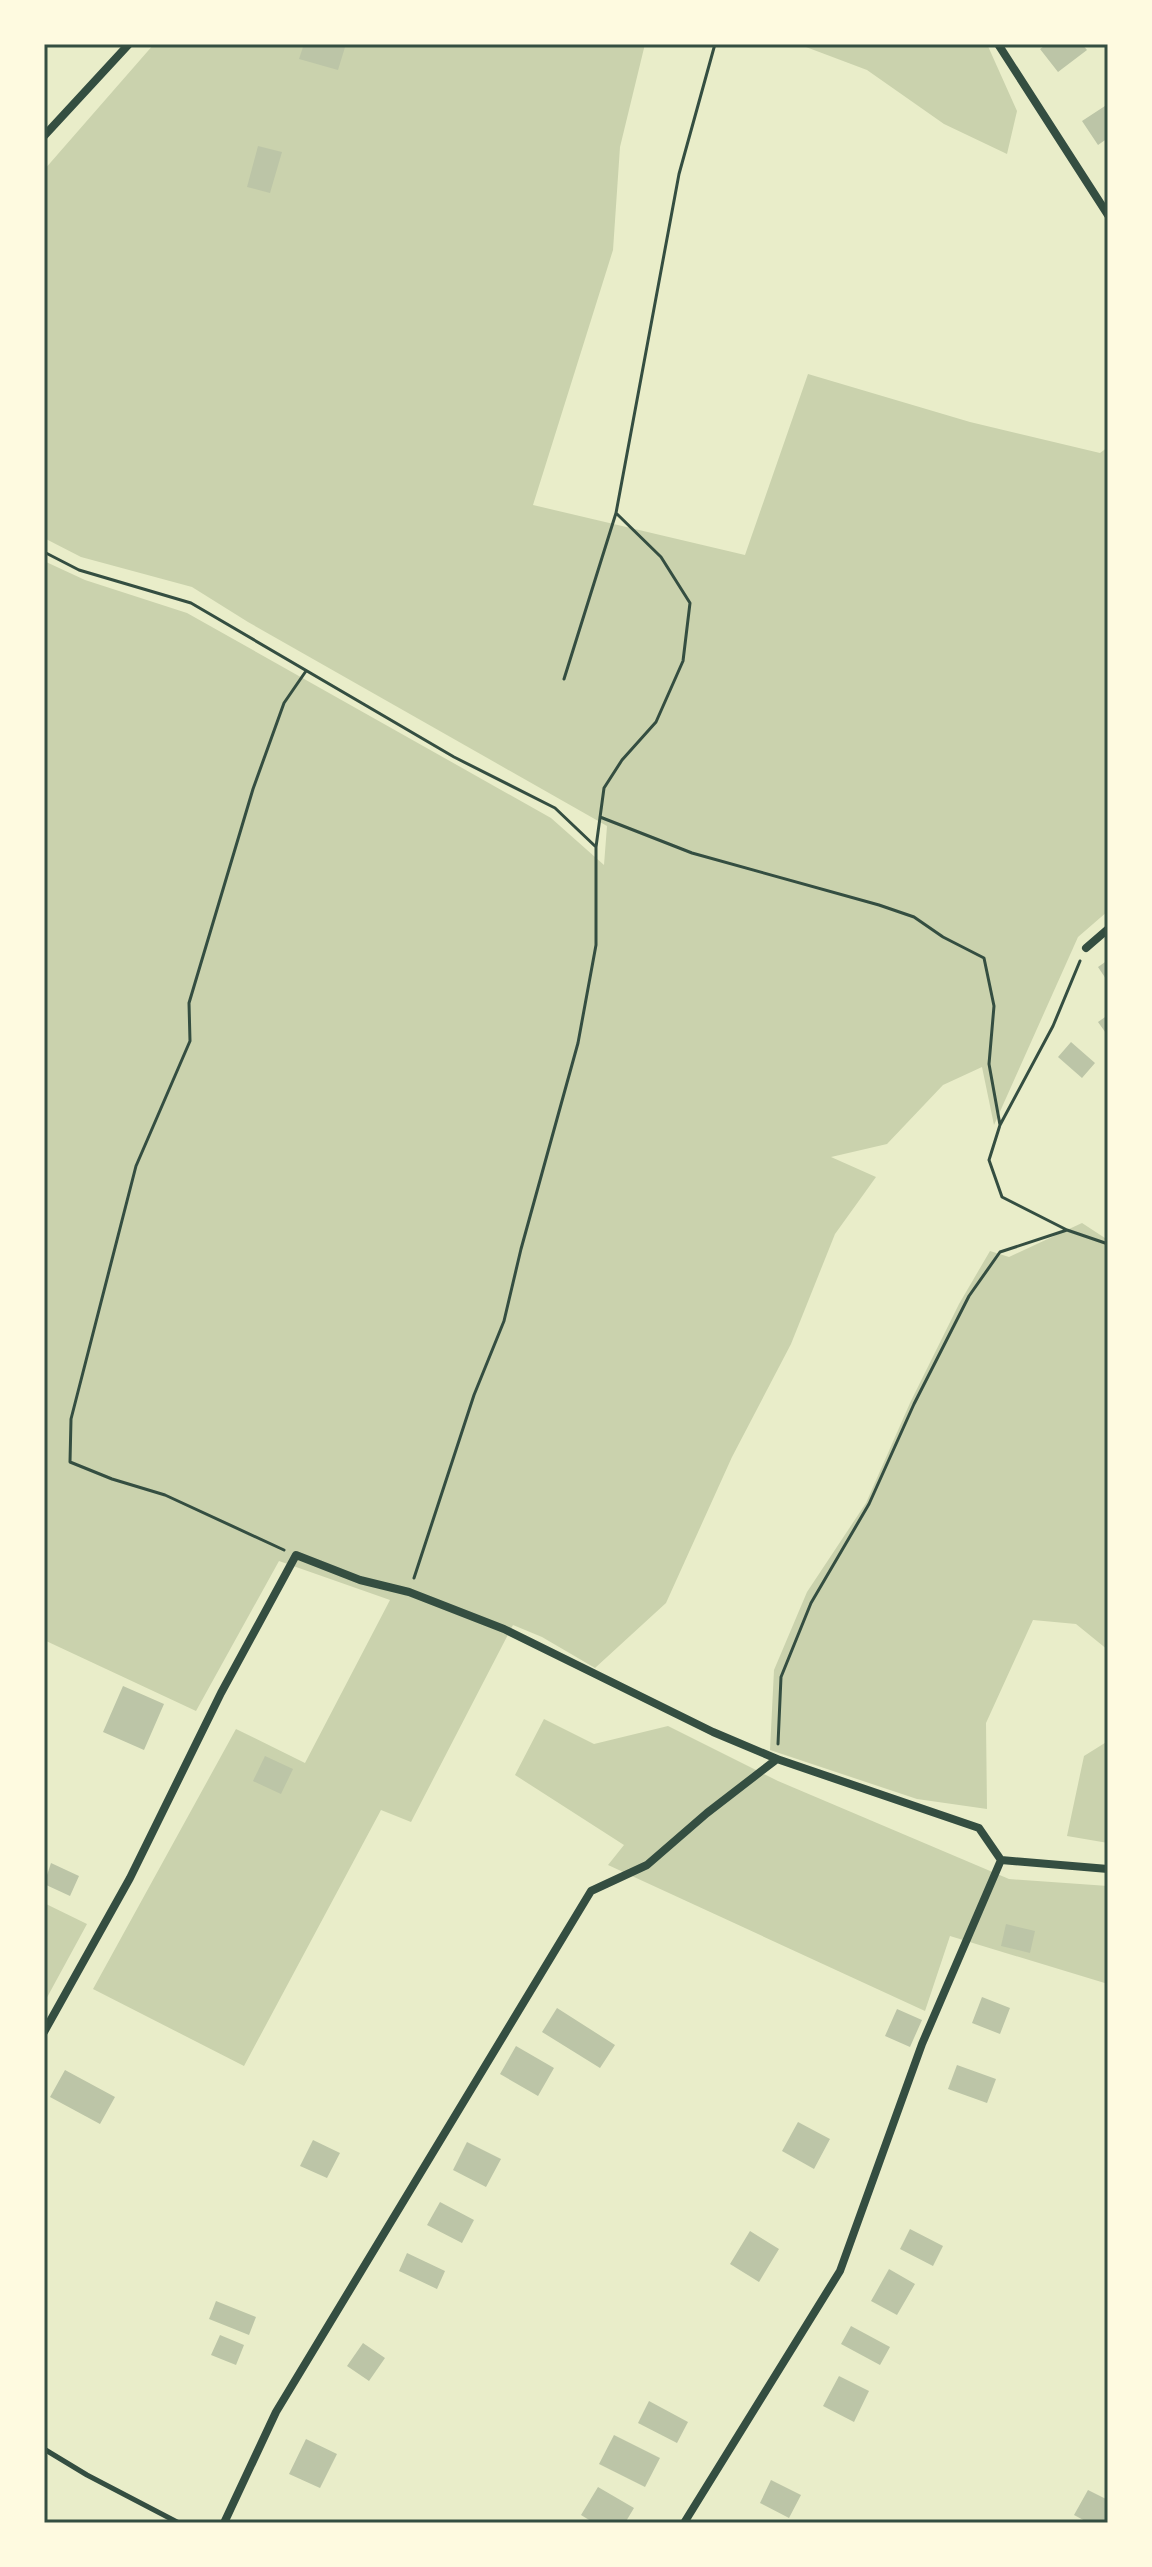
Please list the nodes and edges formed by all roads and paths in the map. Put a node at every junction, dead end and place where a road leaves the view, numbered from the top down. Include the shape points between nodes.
1 (129, 44) edge
2 (715, 44) edge
3 (998, 44) edge
4 (44, 136) edge
5 (1108, 215) edge
6 (616, 513) junction
7 (44, 552) edge
8 (306, 671) junction
9 (564, 679) dead end
10 (600, 817) junction
11 (596, 847) junction
12 (1108, 929) edge
13 (1086, 948) joint
14 (1000, 1125) junction
15 (1067, 1230) junction
16 (1108, 1244) edge
17 (296, 1555) junction
18 (409, 1592) junction
19 (777, 1759) junction
20 (1001, 1860) junction
21 (1108, 1869) edge
22 (44, 2032) edge
23 (44, 2449) edge
24 (179, 2523) edge
25 (224, 2523) edge
26 (684, 2523) edge

1 - 4 street
2 - 6 path via 679,174
3 - 5 street
6 - 9 path
6 - 10 path via 661,557 690,603 683,661 656,722 604,788
7 - 8 path via 79,570 191,603
8 - 11 path via 454,757 555,808
8 - 17 path via 284,703 253,789 189,1003 190,1041 136,1166 71,1419 70,1462 165,1495
10 - 11 path
10 - 14 path via 692,853 914,917 984,958 994,1006 989,1064
11 - 18 path via 596,945 578,1043 504,1321
12 - 13 street
13 - 14 path via 1053,1026
14 - 15 path via 989,1160 1002,1197
15 - 16 path
15 - 19 path via 1000,1252 969,1296 869,1504 811,1603 781,1677
17 - 18 street
17 - 22 street via 130,1878
18 - 19 street via 504,1629
19 - 20 street via 979,1828
19 - 25 street via 647,1865 591,1891 276,2412
20 - 21 street
20 - 26 street via 922,2044 840,2271
23 - 24 lane

